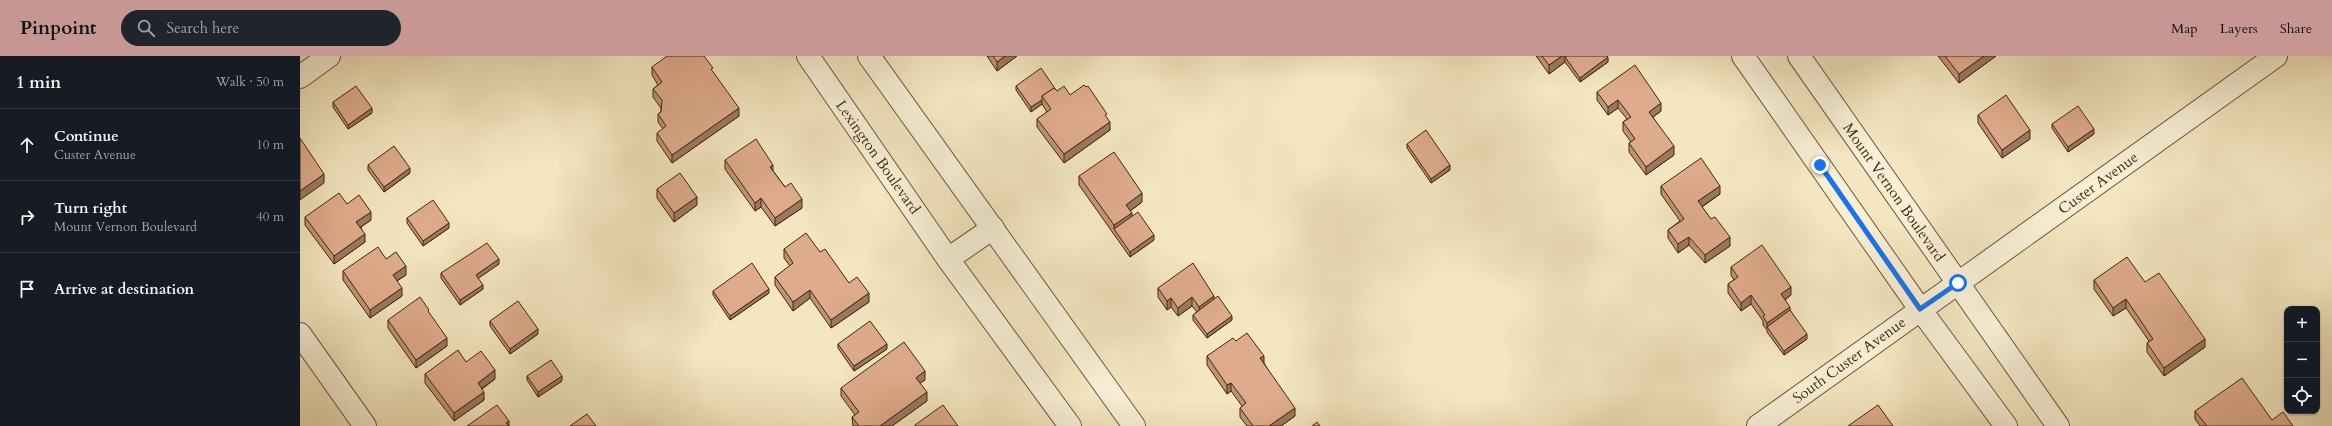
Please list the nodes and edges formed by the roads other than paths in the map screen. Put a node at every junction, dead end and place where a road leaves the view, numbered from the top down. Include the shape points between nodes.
1 (329, 56) edge
2 (808, 56) edge
3 (869, 56) edge
4 (1743, 56) edge
5 (1799, 56) edge
6 (2276, 56) edge
7 (300, 77) edge
8 (993, 228) junction
9 (948, 259) junction
10 (1958, 283) junction
11 (1920, 309) junction
12 (300, 334) edge
13 (365, 426) edge
14 (1070, 426) edge
15 (1134, 426) edge
16 (1758, 426) edge
17 (2006, 426) edge
18 (2058, 426) edge

1 - 7 street
2 - 9 street, Lexington Boulevard
3 - 8 street
4 - 11 street
5 - 10 street, Mount Vernon Boulevard
6 - 10 street, Custer Avenue
8 - 9 street
8 - 15 street
9 - 14 street, Lexington Boulevard
10 - 11 street, Custer Avenue
10 - 18 street, Mount Vernon Boulevard
11 - 16 street, South Custer Avenue
11 - 17 street
12 - 13 street

